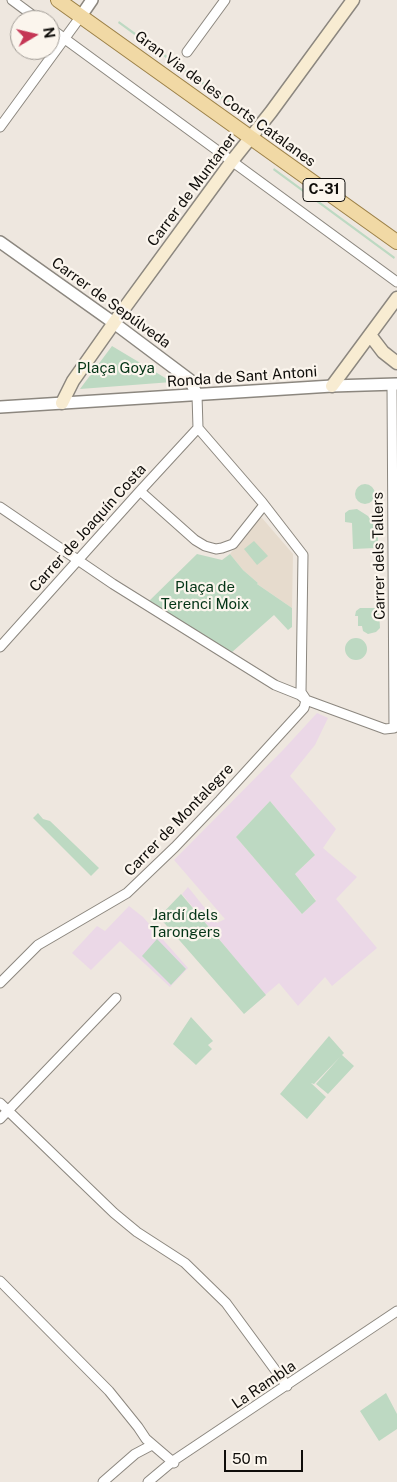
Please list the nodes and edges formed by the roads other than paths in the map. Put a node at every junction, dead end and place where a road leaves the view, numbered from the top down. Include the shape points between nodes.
1 (12, 0) edge
2 (58, 0) edge
3 (92, 0) edge
4 (225, 0) edge
5 (354, 0) edge
6 (26, 10) edge
7 (80, 16) junction
8 (60, 35) edge
9 (65, 38) junction
10 (187, 52) dead end
11 (0, 127) edge
12 (251, 137) junction
13 (232, 161) junction
14 (0, 242) edge
15 (397, 242) edge
16 (397, 282) edge
17 (397, 298) edge
18 (114, 323) junction
19 (370, 335) junction
20 (397, 364) edge
21 (395, 384) edge
22 (332, 386) junction
23 (196, 395) junction
24 (62, 403) junction
25 (0, 407) edge
26 (198, 428) junction
27 (140, 491) junction
28 (264, 505) junction
29 (0, 507) edge
30 (78, 561) junction
31 (395, 611) edge
32 (0, 647) edge
33 (306, 700) junction
34 (0, 983) edge
35 (116, 998) dead end
36 (0, 1103) edge
37 (8, 1111) junction
38 (0, 1119) edge
39 (0, 1281) edge
40 (397, 1311) edge
41 (287, 1386) junction
42 (152, 1445) junction
43 (174, 1462) junction
44 (103, 1482) edge
45 (148, 1482) edge

1 - 6 street
2 - 7 main road, Gran Via de les Corts Catalanes / C-31
3 - 7 street
4 - 10 street
5 - 12 main road, Carrer de Muntaner
7 - 9 street
7 - 12 main road, Gran Via de les Corts Catalanes / C-31
8 - 9 street
9 - 11 street
9 - 13 street
12 - 13 main road, Carrer de Muntaner
12 - 15 main road, Gran Via de les Corts Catalanes / C-31
13 - 16 street
13 - 18 main road, Carrer de Muntaner
14 - 18 street, Carrer de Sepúlveda
17 - 19 main road
18 - 23 street, Carrer de Sepúlveda via 190,380
18 - 24 main road, Carrer de Muntaner via 72,381
19 - 20 main road
19 - 22 main road
21 - 22 street, Ronda de Sant Antoni
21 - 31 street, Carrer dels Tallers
22 - 23 street, Ronda de Sant Antoni
23 - 24 street, Ronda de Sant Antoni
23 - 26 street
24 - 25 street, Ronda de Sant Antoni
26 - 27 street, Carrer de Joaquín Costa
26 - 28 street
27 - 28 street via 195,540 216,549 233,544
27 - 30 street, Carrer de Joaquín Costa
28 - 33 street via 303,555 301,692
29 - 30 street
30 - 32 street, Carrer de Joaquín Costa
30 - 33 street via 275,685
31 - 33 street, Carrer dels Tallers via 394,728 385,729
33 - 34 street, Carrer de Montalegre via 304,708 220,800 127,893 38,945
35 - 37 street
36 - 37 street
37 - 38 street
37 - 41 street via 114,1212 197,1274 226,1303
39 - 42 street via 109,1391
40 - 41 street, La Rambla
41 - 43 street, La Rambla
42 - 43 street
42 - 44 street via 135,1454
43 - 45 street, La Rambla

